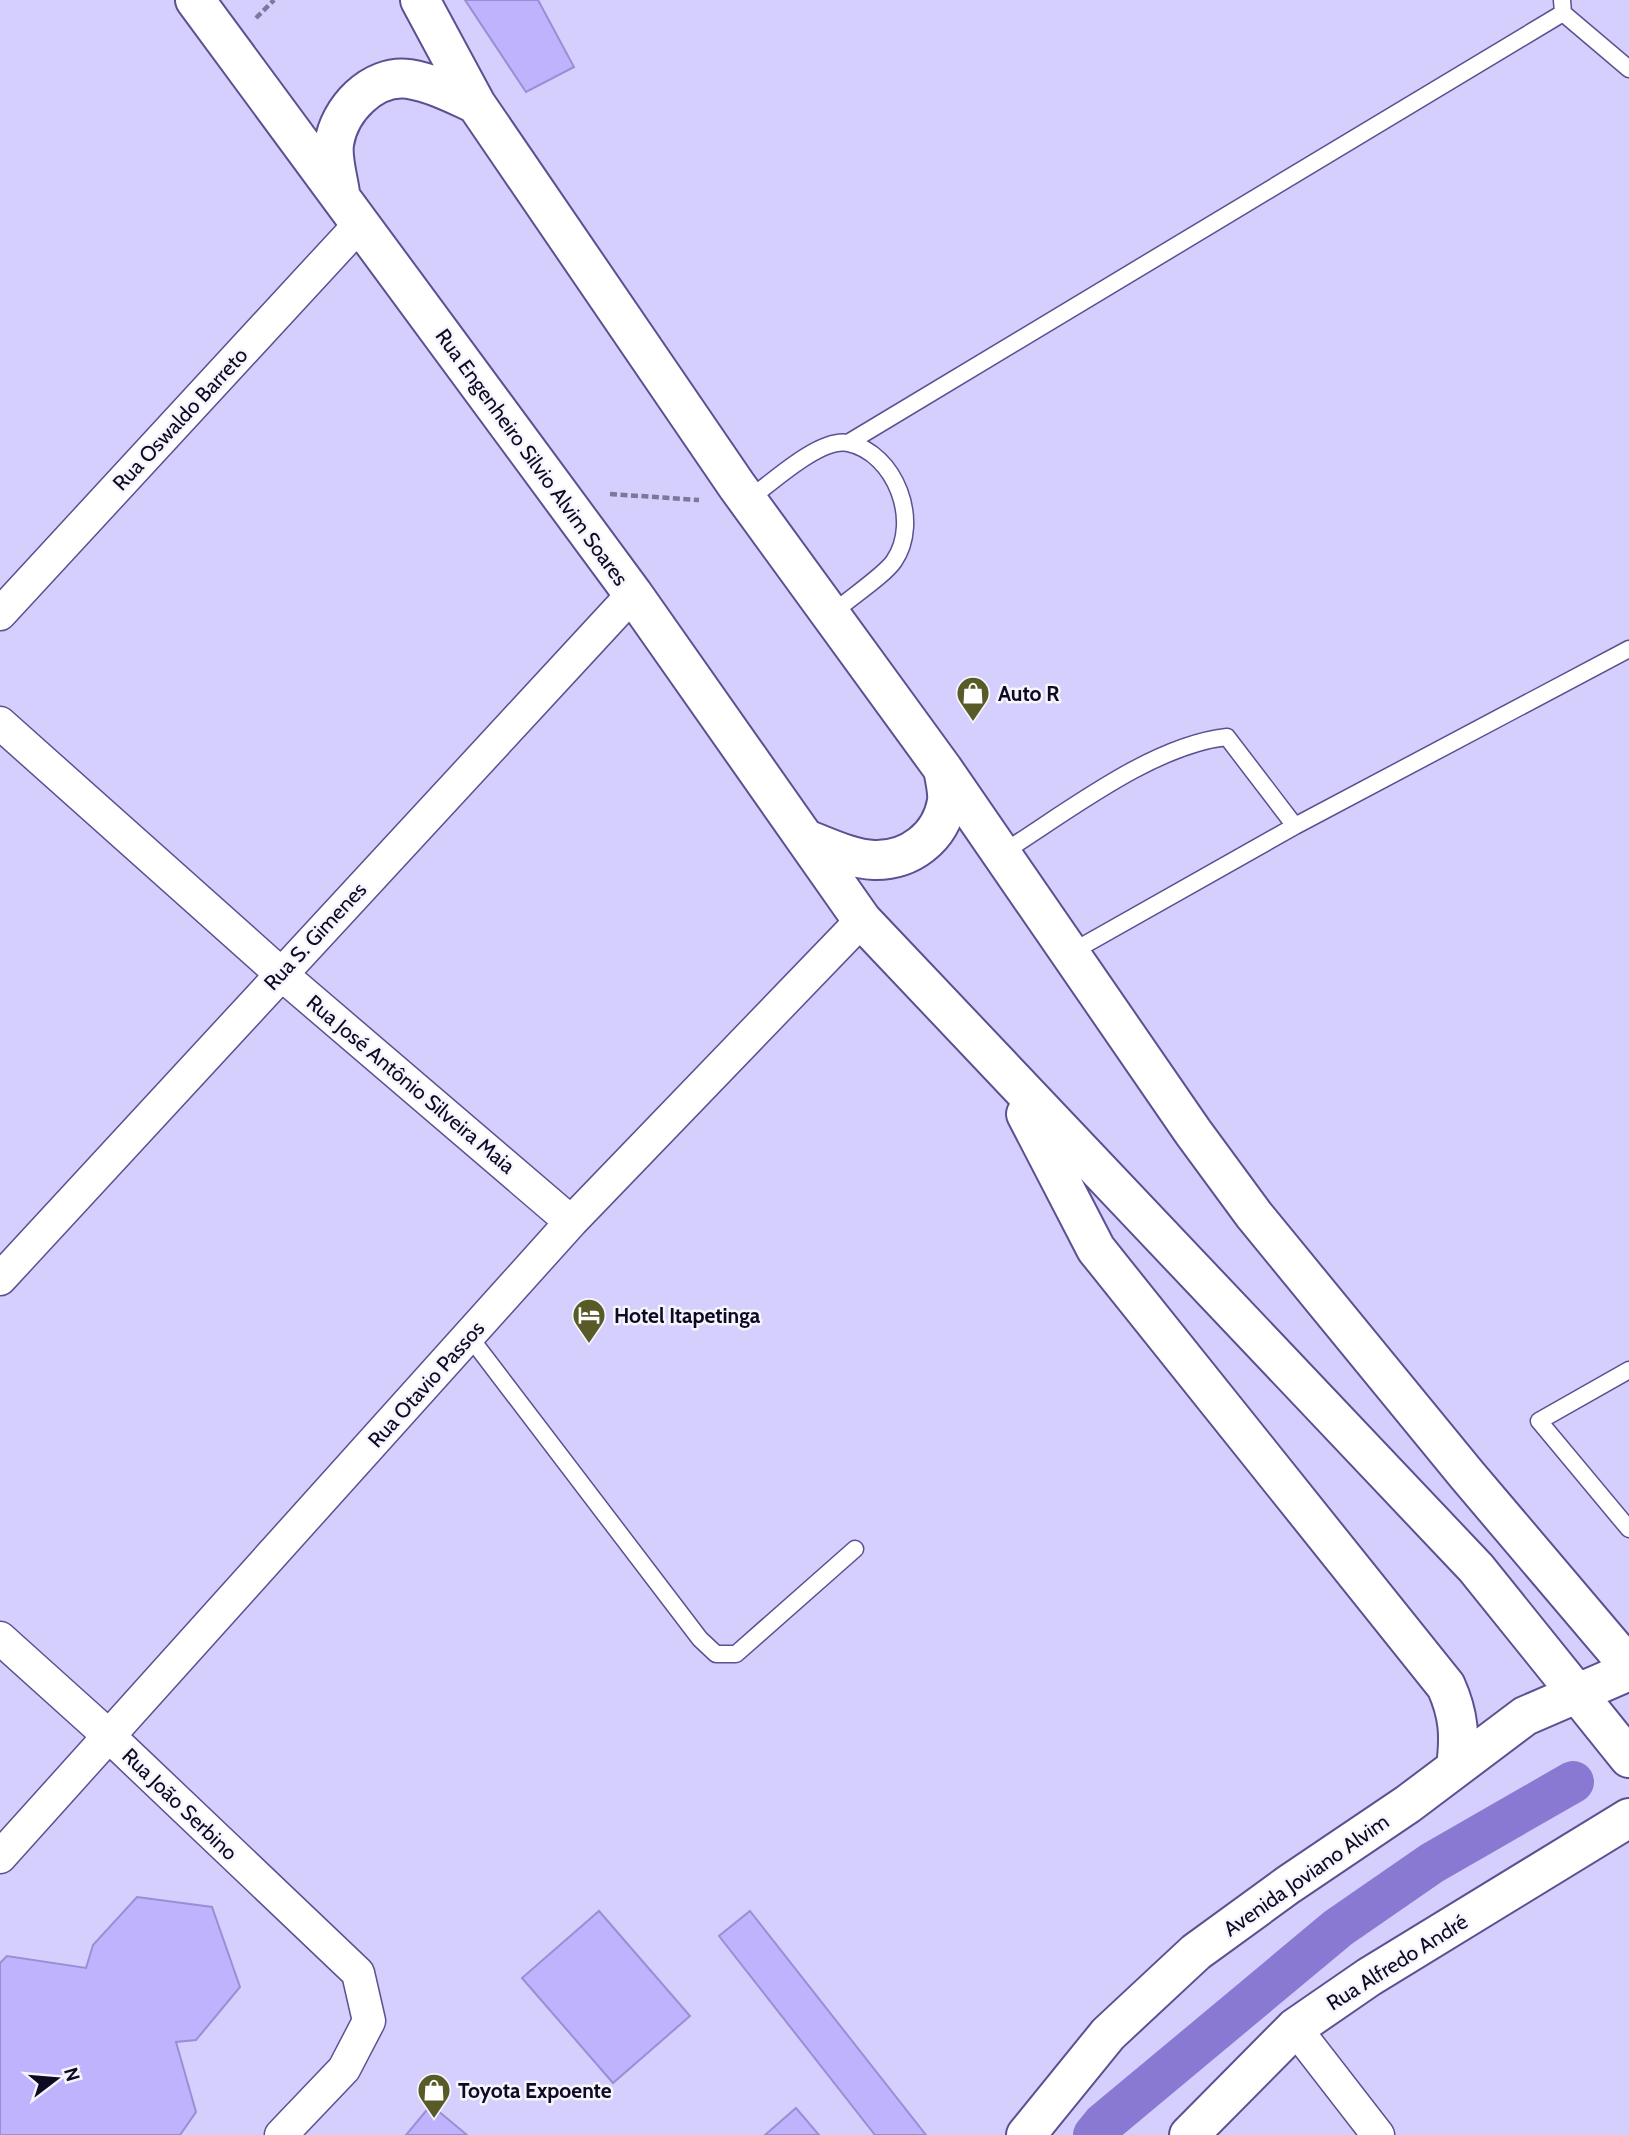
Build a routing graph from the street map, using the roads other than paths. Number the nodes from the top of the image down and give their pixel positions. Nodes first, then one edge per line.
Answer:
1 (195, 0) edge
2 (420, 0) edge
3 (1562, 6) edge
4 (1629, 68) edge
5 (475, 104) junction
6 (350, 208) junction
7 (848, 443) junction
8 (742, 493) junction
9 (633, 594) junction
10 (833, 613) junction
11 (0, 614) edge
12 (1629, 649) edge
13 (0, 723) edge
14 (943, 769) junction
15 (1295, 825) junction
16 (806, 839) junction
17 (1002, 853) junction
18 (862, 920) junction
19 (1070, 953) junction
20 (280, 973) junction
21 (1006, 1074) junction
22 (571, 1222) junction
23 (0, 1279) edge
24 (469, 1336) junction
25 (1629, 1370) edge
26 (1629, 1529) edge
27 (855, 1549) dead end
28 (0, 1638) edge
29 (1629, 1668) edge
30 (1575, 1692) junction
31 (110, 1737) junction
32 (1629, 1758) edge
33 (1456, 1767) junction
34 (1629, 1818) edge
35 (0, 1857) edge
36 (1295, 2028) junction
37 (281, 2135) edge
38 (1026, 2135) edge
39 (1189, 2135) edge
40 (1378, 2135) edge

1 - 6 main road, Rua Engenheiro Silvio Alvim Soares
2 - 5 main road
3 - 4 lane
3 - 7 lane
5 - 6 main road
5 - 8 main road
6 - 9 main road, Rua Engenheiro Silvio Alvim Soares
6 - 11 street, Rua Oswaldo Barreto
7 - 8 lane
7 - 10 lane
8 - 10 main road
9 - 16 main road, Rua Engenheiro Silvio Alvim Soares
9 - 20 street, Rua S. Gimenes
10 - 14 main road
12 - 15 lane
13 - 20 street, Rua José Antônio Silveira Maia
14 - 16 main road
14 - 17 main road
15 - 17 lane
15 - 19 lane
16 - 18 main road, Rua Engenheiro Silvio Alvim Soares
17 - 19 main road
18 - 21 main road, Rua Engenheiro Silvio Alvim Soares
18 - 22 street, Rua Otavio Passos
19 - 29 main road
20 - 22 street, Rua José Antônio Silveira Maia
20 - 23 street, Rua S. Gimenes
21 - 30 main road, Rua Engenheiro Silvio Alvim Soares
21 - 33 main road
22 - 24 street, Rua Otavio Passos
24 - 27 lane
24 - 31 street, Rua Otavio Passos
25 - 26 lane
28 - 31 street, Rua João Serbino
29 - 30 main road, Avenida Joviano Alvim
30 - 32 main road, Rua Engenheiro Silvio Alvim Soares
30 - 33 main road, Avenida Joviano Alvim
31 - 35 street, Rua Otavio Passos
31 - 37 street, Rua João Serbino
33 - 38 main road, Avenida Joviano Alvim
34 - 36 main road, Rua Alfredo André
36 - 39 main road, Rua Alfredo André
36 - 40 street

